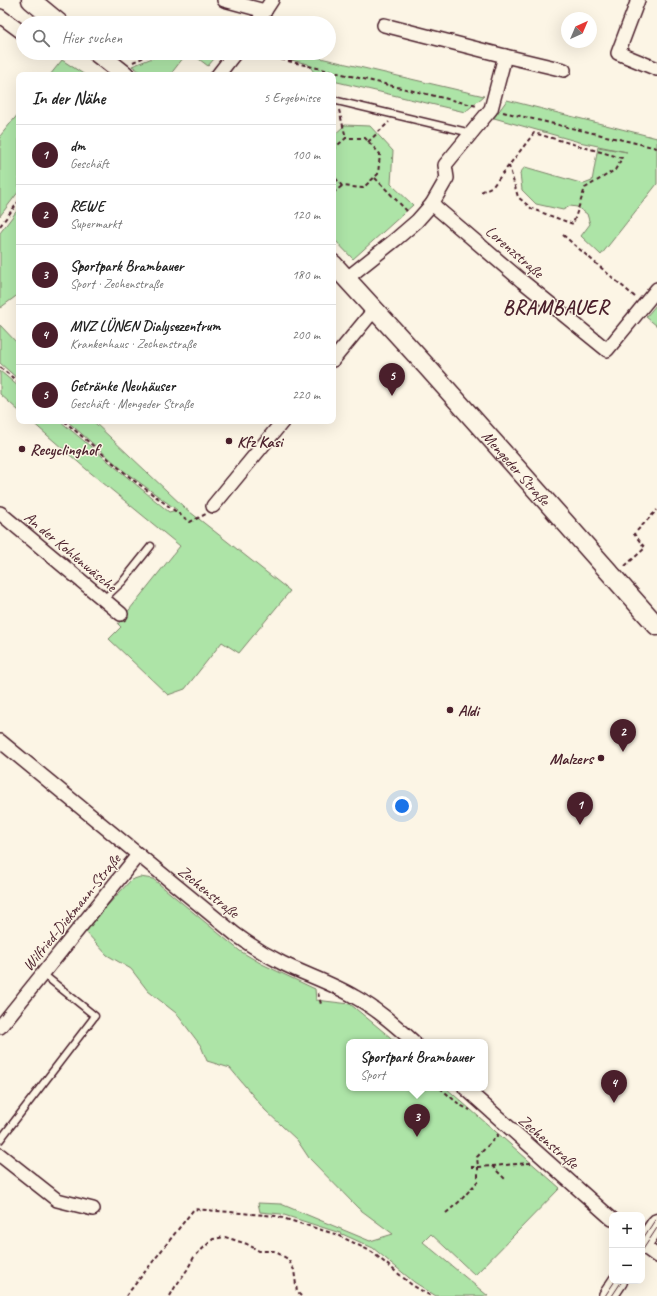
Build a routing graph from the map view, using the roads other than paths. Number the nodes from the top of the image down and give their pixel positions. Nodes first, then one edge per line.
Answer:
1 (31, 0) edge
2 (224, 0) edge
3 (638, 0) edge
4 (268, 5) edge
5 (0, 16) edge
6 (49, 16) edge
7 (261, 16) edge
8 (384, 25) dead end
9 (16, 29) edge
10 (505, 56) junction
11 (106, 60) edge
12 (230, 60) edge
13 (657, 69) edge
14 (564, 70) dead end
15 (122, 72) edge
16 (220, 72) edge
17 (336, 100) edge
18 (471, 133) junction
19 (432, 204) junction
20 (336, 268) edge
21 (346, 280) junction
22 (657, 289) edge
23 (374, 310) junction
24 (336, 356) edge
25 (281, 424) edge
26 (213, 506) road end
27 (0, 513) edge
28 (151, 546) dead end
29 (104, 599) junction
30 (121, 614) dead end
31 (657, 626) edge
32 (0, 741) edge
33 (138, 855) junction
34 (43, 974) junction
35 (0, 1027) edge
36 (410, 1039) edge
37 (467, 1091) edge
38 (0, 1140) edge
39 (0, 1155) edge
40 (93, 1209) dead end
41 (609, 1216) edge
42 (657, 1223) edge
43 (645, 1241) edge
44 (645, 1247) edge
45 (657, 1256) edge
46 (616, 1284) edge
47 (608, 1296) edge

1 - 6 main road
2 - 4 street
3 - 13 street
4 - 7 street
5 - 9 street
8 - 10 street
10 - 14 street
10 - 18 street
11 - 15 main road
12 - 16 street
17 - 18 lane
18 - 19 street
19 - 21 street
19 - 22 street, Lorenzstraße
20 - 21 main road, Mengeder Straße
21 - 23 main road, Mengeder Straße
23 - 24 street
23 - 31 main road, Mengeder Straße
25 - 26 street
27 - 29 street, An der Kohlenwäsche
28 - 29 lane
29 - 30 street, An der Kohlenwäsche
32 - 33 street, Zechenstraße
33 - 34 street, Wilfried-Diekmann-Straße
33 - 36 street, Zechenstraße
34 - 35 street, Wilfried-Diekmann-Straße
34 - 38 lane
37 - 41 street, Zechenstraße
39 - 40 street
42 - 43 main road
44 - 45 street
46 - 47 main road

